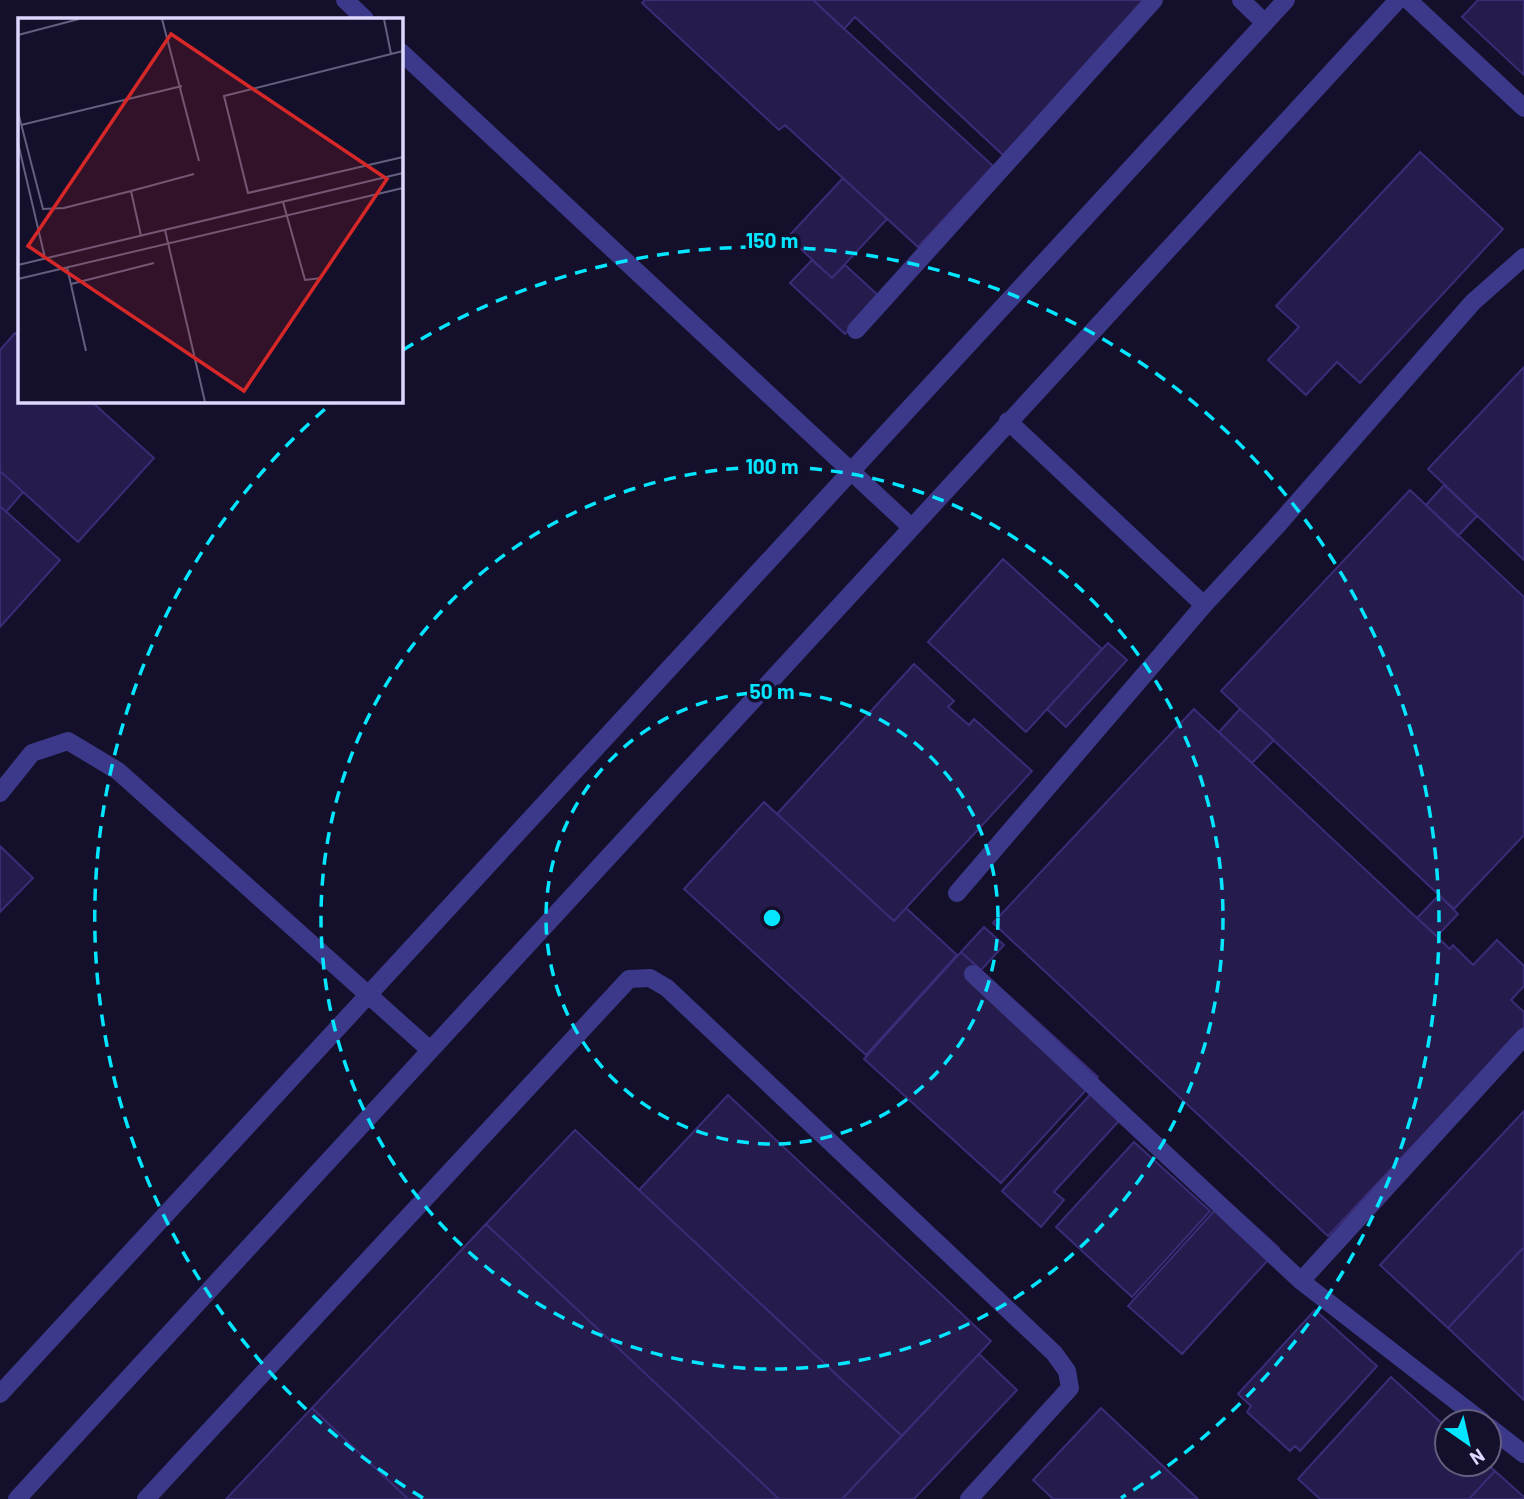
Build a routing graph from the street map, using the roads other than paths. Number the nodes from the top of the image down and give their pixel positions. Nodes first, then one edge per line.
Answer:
1 (345, 0) edge
2 (1154, 0) edge
3 (1241, 0) edge
4 (1286, 0) edge
5 (1398, 0) edge
6 (1408, 0) edge
7 (364, 18) edge
8 (1265, 23) junction
9 (402, 53) edge
10 (1524, 108) edge
11 (1524, 257) edge
12 (856, 330) dead end
13 (1008, 421) junction
14 (851, 472) junction
15 (911, 527) junction
16 (1204, 605) junction
17 (0, 793) edge
18 (957, 893) dead end
19 (973, 974) dead end
20 (368, 996) junction
21 (1524, 1037) edge
22 (430, 1050) junction
23 (1301, 1281) junction
24 (0, 1394) edge
25 (1465, 1408) edge
26 (1503, 1438) edge
27 (1524, 1454) edge
28 (17, 1499) edge
29 (146, 1499) edge
30 (969, 1499) edge

1 - 7 street
2 - 12 street
3 - 8 street
4 - 8 street
5 - 13 street
6 - 10 street
8 - 14 street
9 - 14 street
11 - 16 street
13 - 15 street
13 - 16 street
14 - 15 street
14 - 20 street
15 - 22 street
16 - 18 street
17 - 20 street
19 - 23 street
20 - 22 street
20 - 24 street
21 - 23 street
22 - 28 street
23 - 25 street
26 - 27 street
29 - 30 street

